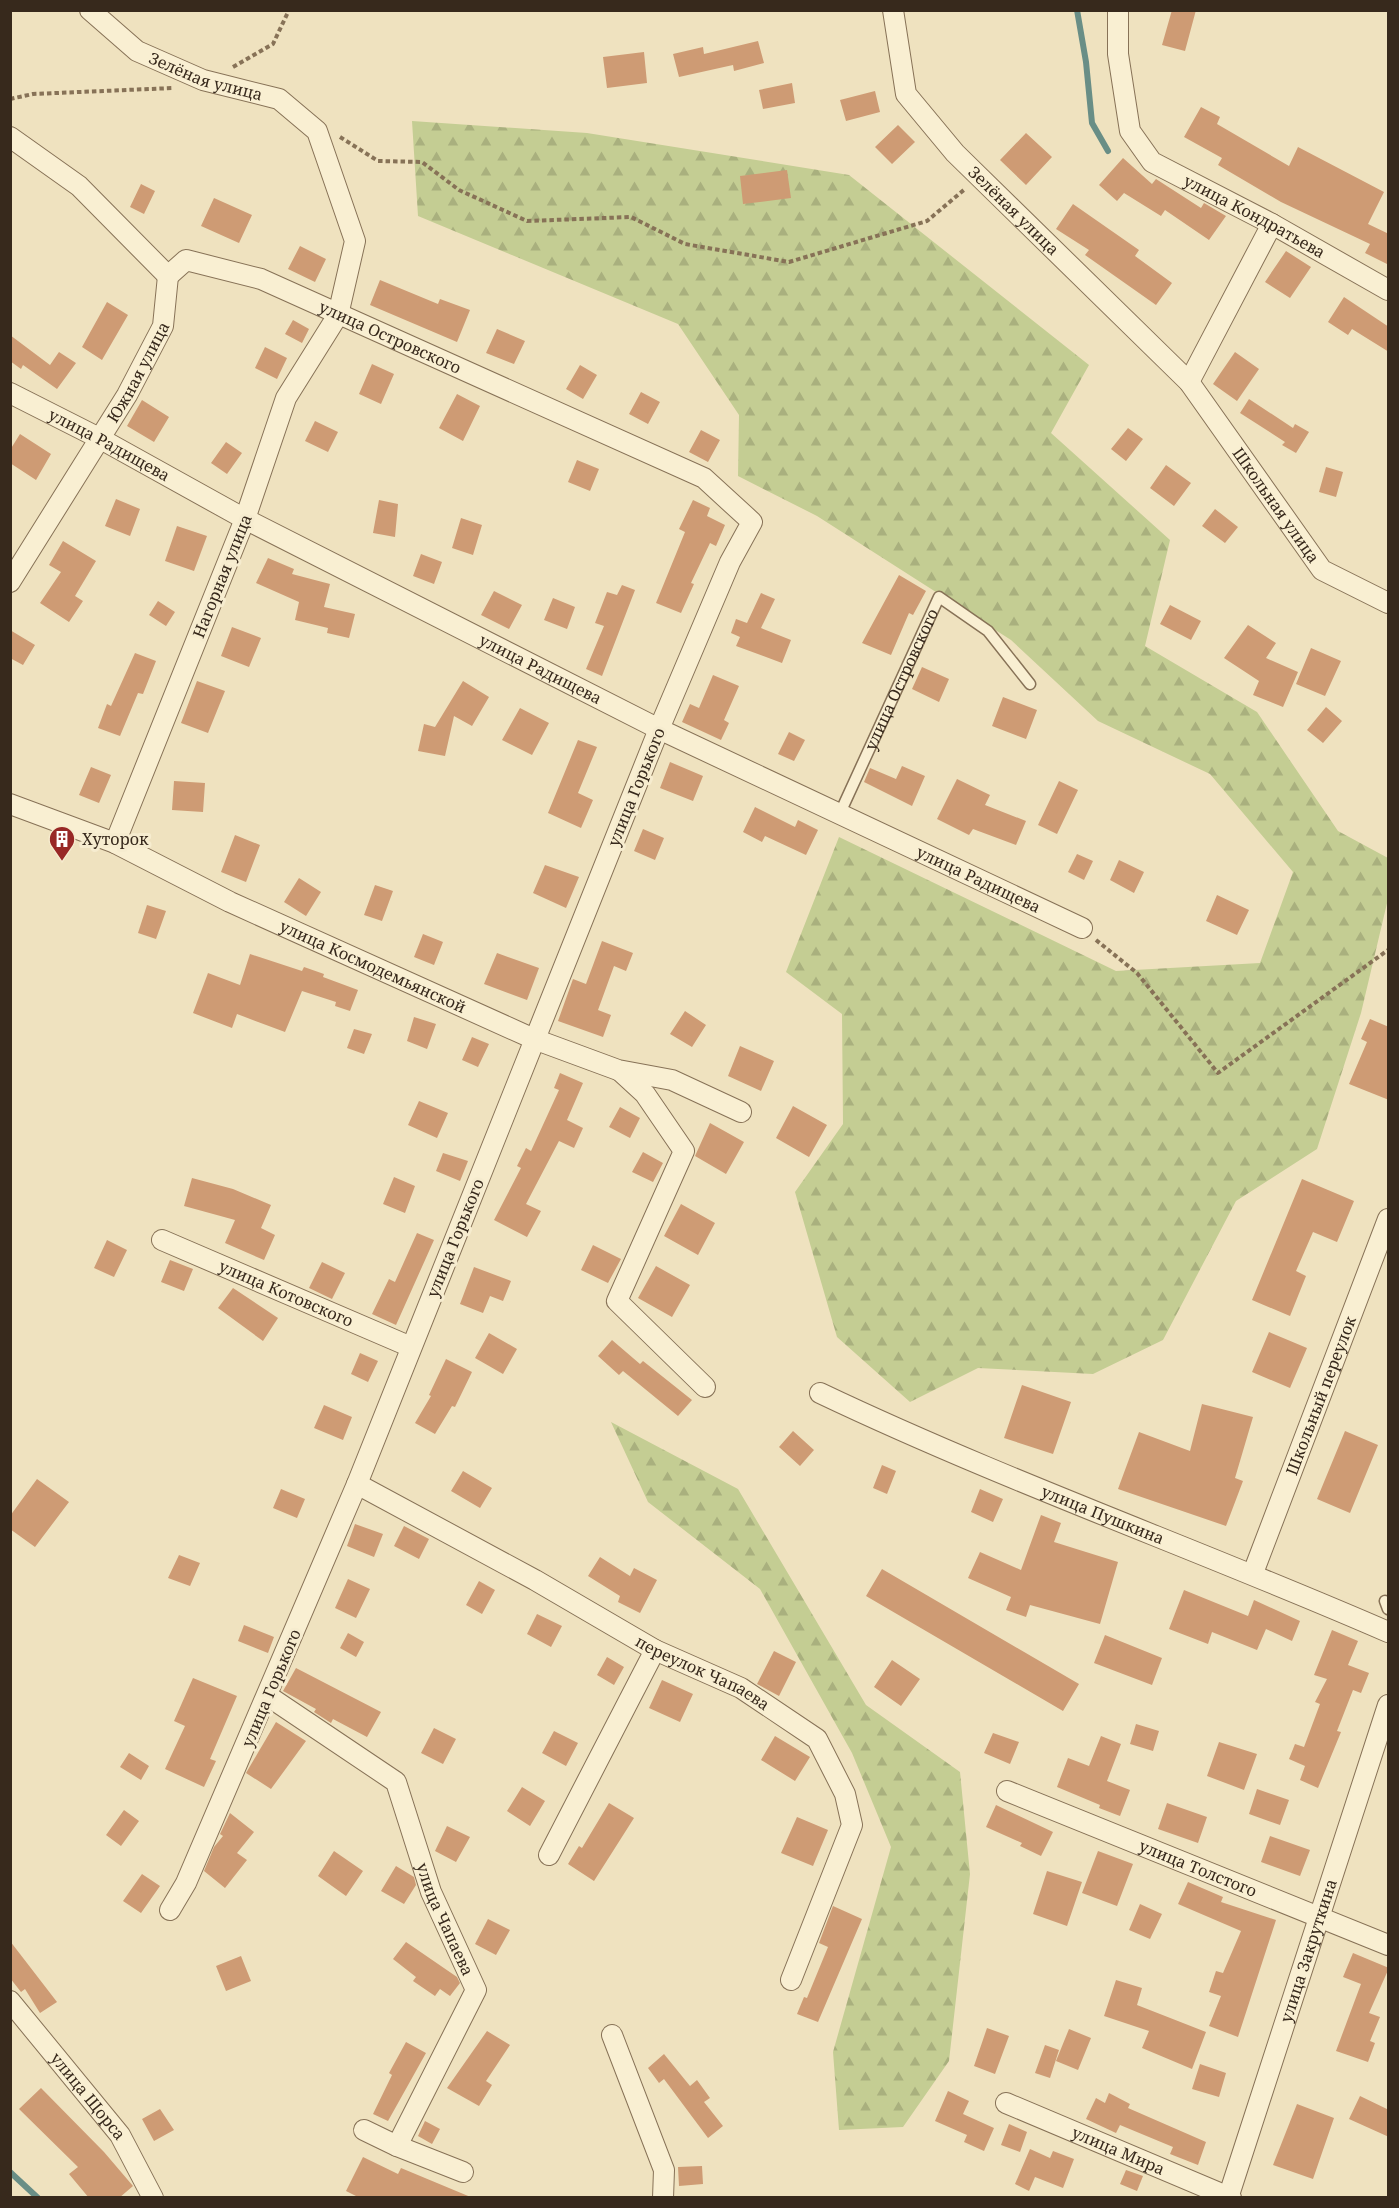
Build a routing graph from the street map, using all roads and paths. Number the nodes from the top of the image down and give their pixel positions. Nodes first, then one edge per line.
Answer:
1 (90, 10) edge
2 (289, 10) edge
3 (893, 10) edge
4 (1118, 10) edge
5 (203, 80) junction
6 (10, 99) edge
7 (339, 136) dead end
8 (10, 137) edge
9 (979, 177) junction
10 (1272, 224) junction
11 (168, 276) junction
12 (1389, 290) edge
13 (338, 315) junction
14 (1189, 382) junction
15 (10, 393) edge
16 (99, 438) junction
17 (245, 519) junction
18 (730, 562) joint
19 (10, 582) edge
20 (1389, 603) edge
21 (1030, 684) dead end
22 (659, 729) junction
23 (10, 804) edge
24 (840, 813) junction
25 (115, 843) junction
26 (1082, 928) joint
27 (1389, 950) edge
28 (534, 1039) junction
29 (618, 1070) junction
30 (741, 1112) dead end
31 (1389, 1219) edge
32 (162, 1240) dead end
33 (411, 1347) junction
34 (705, 1387) dead end
35 (820, 1393) dead end
36 (357, 1484) junction
37 (1253, 1573) junction
38 (1389, 1632) edge
39 (655, 1650) junction
40 (268, 1696) junction
41 (1389, 1705) edge
42 (1007, 1791) dead end
43 (549, 1855) dead end
44 (170, 1910) dead end
45 (1320, 1918) junction
46 (1389, 1945) edge
47 (791, 1980) dead end
48 (10, 2001) edge
49 (612, 2036) dead end
50 (1006, 2103) dead end
51 (364, 2130) dead end
52 (397, 2146) junction
53 (463, 2172) dead end
54 (1229, 2197) edge
55 (153, 2198) edge
56 (663, 2198) edge

1 - 5 street, Зелёная улица
2 - 5 path
3 - 9 street, Зелёная улица
4 - 10 street, улица Кондратьева
5 - 6 path
5 - 13 street, Зелёная улица
7 - 9 path
8 - 11 street
9 - 14 street, Зелёная улица
10 - 12 street, улица Кондратьева
10 - 14 street
11 - 13 street, улица Островского
11 - 16 street, Южная улица
13 - 17 street, Нагорная улица
13 - 18 street, улица Островского
14 - 20 street, Школьная улица
15 - 16 street, улица Радищева
16 - 17 street, улица Радищева
16 - 19 street, Южная улица
17 - 22 street, улица Радищева
17 - 25 street, Нагорная улица
18 - 22 street, улица Горького
21 - 24 lane, улица Островского
22 - 24 street, улица Радищева
22 - 28 street, улица Горького
23 - 25 street, улица Космодемьянской
24 - 26 street, улица Радищева
25 - 28 street, улица Космодемьянской
26 - 27 path
28 - 29 street, улица Космодемьянской
28 - 33 street, улица Горького
29 - 30 street, улица Космодемьянской
29 - 34 street
31 - 37 street, Школьный переулок
32 - 33 street, улица Котовского
33 - 36 street, улица Горького
35 - 37 street, улица Пушкина
36 - 39 street, переулок Чапаева
36 - 40 street, улица Горького
37 - 38 street, улица Пушкина
39 - 43 street
39 - 47 street, переулок Чапаева
40 - 44 street, улица Горького
40 - 52 street, улица Чапаева
41 - 45 street, улица Закруткина
42 - 45 street, улица Толстого
45 - 46 street, улица Толстого
45 - 54 street, улица Закруткина
48 - 55 street, улица Щорса
49 - 56 street
50 - 54 street, улица Мира
51 - 52 street
52 - 53 street

